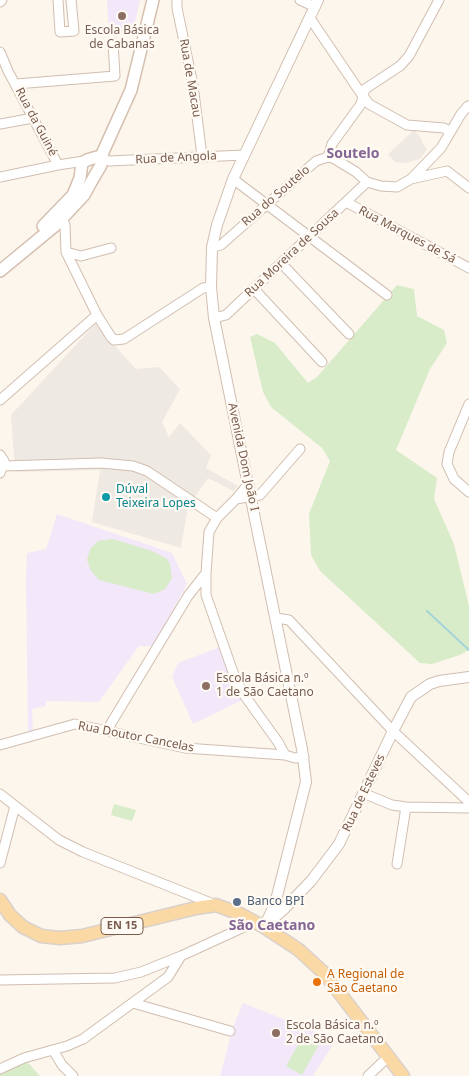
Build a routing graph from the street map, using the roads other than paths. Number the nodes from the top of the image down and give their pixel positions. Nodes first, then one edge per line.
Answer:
1 (58, 0) edge
2 (71, 0) edge
3 (146, 0) edge
4 (153, 0) edge
5 (177, 0) edge
6 (300, 0) edge
7 (439, 0) edge
8 (317, 3) edge
9 (310, 18) junction
10 (113, 43) dead end
11 (0, 52) edge
12 (4, 72) edge
13 (16, 84) junction
14 (364, 97) junction
15 (468, 106) dead end
16 (33, 118) junction
17 (0, 124) edge
18 (450, 132) junction
19 (244, 155) junction
20 (202, 156) junction
21 (328, 157) junction
22 (95, 162) junction
23 (58, 165) junction
24 (0, 177) edge
25 (233, 178) junction
26 (411, 179) junction
27 (367, 182) junction
28 (469, 188) edge
29 (346, 202) junction
30 (268, 204) junction
31 (62, 219) junction
32 (309, 237) junction
33 (212, 247) junction
34 (112, 248) dead end
35 (66, 252) junction
36 (0, 261) edge
37 (281, 263) junction
38 (469, 268) edge
39 (0, 270) edge
40 (211, 287) junction
41 (254, 289) junction
42 (387, 295) dead end
43 (97, 314) junction
44 (214, 318) junction
45 (349, 334) dead end
46 (322, 362) dead end
47 (0, 400) edge
48 (468, 407) edge
49 (300, 449) dead end
50 (0, 455) edge
51 (1, 470) edge
52 (249, 483) junction
53 (469, 492) edge
54 (251, 496) junction
55 (236, 499) junction
56 (217, 518) junction
57 (206, 573) junction
58 (276, 618) junction
59 (469, 678) edge
60 (107, 730) junction
61 (393, 731) junction
62 (0, 745) edge
63 (285, 755) junction
64 (304, 757) junction
65 (364, 793) junction
66 (0, 794) edge
67 (469, 802) edge
68 (15, 806) junction
69 (406, 807) junction
70 (469, 808) edge
71 (0, 863) edge
72 (397, 864) dead end
73 (0, 900) edge
74 (216, 905) junction
75 (259, 924) junction
76 (181, 956) junction
77 (161, 965) junction
78 (168, 977) junction
79 (0, 980) edge
80 (133, 1003) junction
81 (230, 1031) dead end
82 (53, 1050) junction
83 (389, 1056) junction
84 (0, 1069) edge
85 (74, 1076) edge
86 (368, 1076) edge
87 (403, 1076) edge

1 - 2 street
3 - 22 main road
4 - 22 main road
5 - 20 street, Rua de Macau
6 - 8 street
7 - 14 street
8 - 9 street, Avenida Dom João I
9 - 14 street
9 - 19 street, Avenida Dom João I
10 - 13 street
11 - 12 street, Rua da Guiné
12 - 13 street, Rua da Guiné
13 - 16 street, Rua da Guiné
14 - 18 street
14 - 21 street
15 - 18 street
16 - 17 street
16 - 23 street, Rua da Guiné
18 - 26 street
19 - 20 street, Rua de Angola
19 - 25 street, Avenida Dom João I
20 - 22 street, Rua de Angola
21 - 27 street
21 - 30 street, Rua do Soutelo
22 - 23 street, Rua de Angola
22 - 31 main road
22 - 36 main road
23 - 24 street, Rua de Angola
25 - 30 street
25 - 33 street, Avenida Dom João I
26 - 27 street
26 - 28 street
27 - 29 street, Rua Moreira de Sousa
29 - 32 street, Rua Moreira de Sousa
29 - 38 street, Rua Marques de Sá
30 - 32 street
30 - 33 street, Rua do Soutelo
31 - 35 street
31 - 39 main road
32 - 37 street, Rua Moreira de Sousa
32 - 42 street
33 - 40 street, Avenida Dom João I
34 - 35 street
35 - 43 street
37 - 41 street, Rua Moreira de Sousa
37 - 45 street
40 - 43 street
40 - 44 street, Avenida Dom João I
41 - 44 street, Rua Moreira de Sousa
41 - 46 street
43 - 47 street
44 - 52 street, Avenida Dom João I
48 - 53 street
49 - 54 street
50 - 51 street
51 - 56 street
52 - 54 street, Avenida Dom João I
52 - 55 street
54 - 55 street
54 - 58 street, Avenida Dom João I
55 - 56 street
56 - 57 street
57 - 60 street
57 - 63 street
58 - 61 street
58 - 64 street, Avenida Dom João I
59 - 61 street, Rua de Esteves
60 - 62 street, Rua Doutor Cancelas
60 - 63 street, Rua Doutor Cancelas
61 - 65 street, Rua de Esteves
61 - 67 street
63 - 64 street, Rua Doutor Cancelas
64 - 75 street, Avenida Dom João I
65 - 69 street
65 - 75 street, Rua de Esteves
66 - 68 street
68 - 71 street
68 - 74 street
69 - 70 street
69 - 72 street
73 - 74 main road, EN 15
74 - 75 main road
75 - 76 street
75 - 83 main road
76 - 77 street
76 - 78 street
77 - 78 street
77 - 79 street
78 - 80 street
80 - 81 street
80 - 82 street
82 - 84 street
82 - 85 street
83 - 86 street
83 - 87 main road

